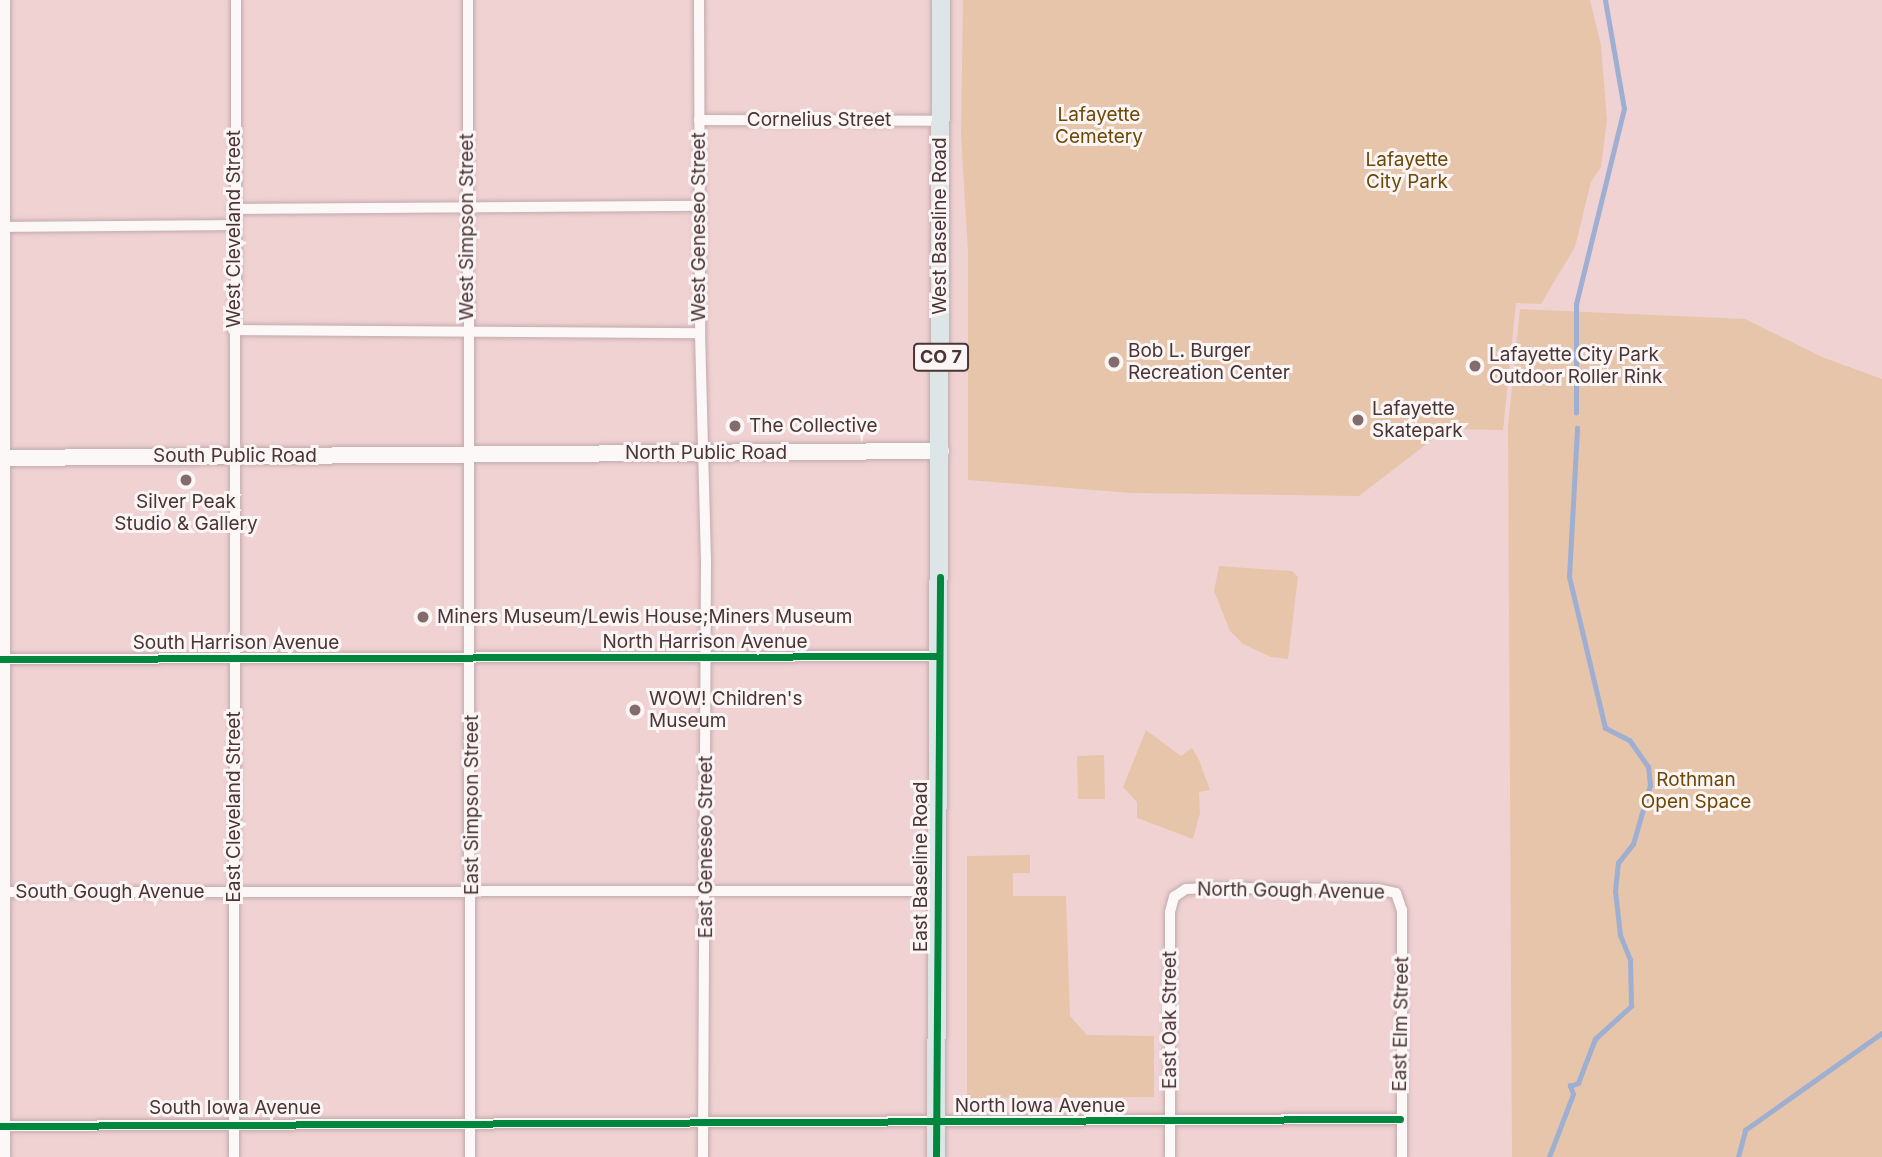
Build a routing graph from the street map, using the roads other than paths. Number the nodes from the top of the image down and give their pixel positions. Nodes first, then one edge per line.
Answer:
1 (5, 0) edge
2 (236, 0) edge
3 (468, 0) edge
4 (699, 0) edge
5 (941, 0) edge
6 (699, 120) junction
7 (940, 121) junction
8 (467, 206) junction
9 (700, 206) junction
10 (233, 209) junction
11 (233, 225) junction
12 (3, 227) edge
13 (233, 330) junction
14 (467, 330) junction
15 (700, 333) junction
16 (942, 451) junction
17 (705, 453) junction
18 (470, 454) junction
19 (4, 458) edge
20 (232, 458) junction
21 (939, 656) junction
22 (472, 658) junction
23 (705, 658) junction
24 (3, 659) edge
25 (234, 660) junction
26 (1186, 889) joint
27 (472, 891) junction
28 (707, 891) junction
29 (936, 891) junction
30 (3, 892) edge
31 (234, 892) junction
32 (1396, 893) joint
33 (1400, 1119) junction
34 (936, 1122) junction
35 (1171, 1122) junction
36 (234, 1124) junction
37 (703, 1124) junction
38 (471, 1125) junction
39 (3, 1126) edge
40 (5, 1157) edge
41 (234, 1157) edge
42 (470, 1157) edge
43 (704, 1157) edge
44 (936, 1157) edge
45 (1170, 1157) edge
46 (1402, 1157) edge

1 - 12 street
2 - 10 street, West Cleveland Street
3 - 8 street, West Simpson Street
4 - 6 street, West Geneseo Street
5 - 7 main road, West Baseline Road / CO 7
6 - 7 street, Cornelius Street
6 - 9 street, West Geneseo Street
7 - 16 main road, West Baseline Road / CO 7
8 - 9 street
8 - 10 street
8 - 14 street, West Simpson Street
9 - 15 street, West Geneseo Street
10 - 11 street, West Cleveland Street
11 - 12 street
11 - 13 street, West Cleveland Street
12 - 19 street
13 - 14 street
13 - 20 street, West Cleveland Street
14 - 15 street
14 - 18 street, West Simpson Street
15 - 17 street, West Geneseo Street
16 - 17 street, North Public Road
16 - 21 main road, East Baseline Road / CO 7
17 - 18 street, North Public Road
17 - 23 street, East Geneseo Street
18 - 20 street, South Public Road
18 - 22 street, East Simpson Street
19 - 20 street, South Public Road
19 - 24 street
20 - 25 street, East Cleveland Street
21 - 23 street, North Harrison Avenue
21 - 29 main road, East Baseline Road / CO 7
22 - 23 street, North Harrison Avenue
22 - 25 street, South Harrison Avenue
22 - 27 street, East Simpson Street
23 - 28 street, East Geneseo Street
24 - 25 street, South Harrison Avenue
24 - 30 street
25 - 31 street, East Cleveland Street
26 - 32 street, North Gough Avenue
26 - 35 street, East Oak Street
27 - 28 street
27 - 31 street, South Gough Avenue
27 - 38 street, East Simpson Street
28 - 29 street
28 - 37 street, East Geneseo Street
29 - 34 main road, East Baseline Road / CO 7
30 - 31 street, South Gough Avenue
30 - 39 street
31 - 36 street, East Cleveland Street
32 - 33 street, East Elm Street
33 - 35 street, North Iowa Avenue
33 - 46 street, East Elm Street
34 - 35 street, North Iowa Avenue
34 - 37 street, North Iowa Avenue
34 - 44 main road, East Baseline Road / CO 7
35 - 45 street, East Oak Street
36 - 38 street, South Iowa Avenue
36 - 39 street, South Iowa Avenue
36 - 41 street, East Cleveland Street
37 - 38 street, North Iowa Avenue
37 - 43 street, East Geneseo Street
38 - 42 street, East Simpson Street
39 - 40 street

